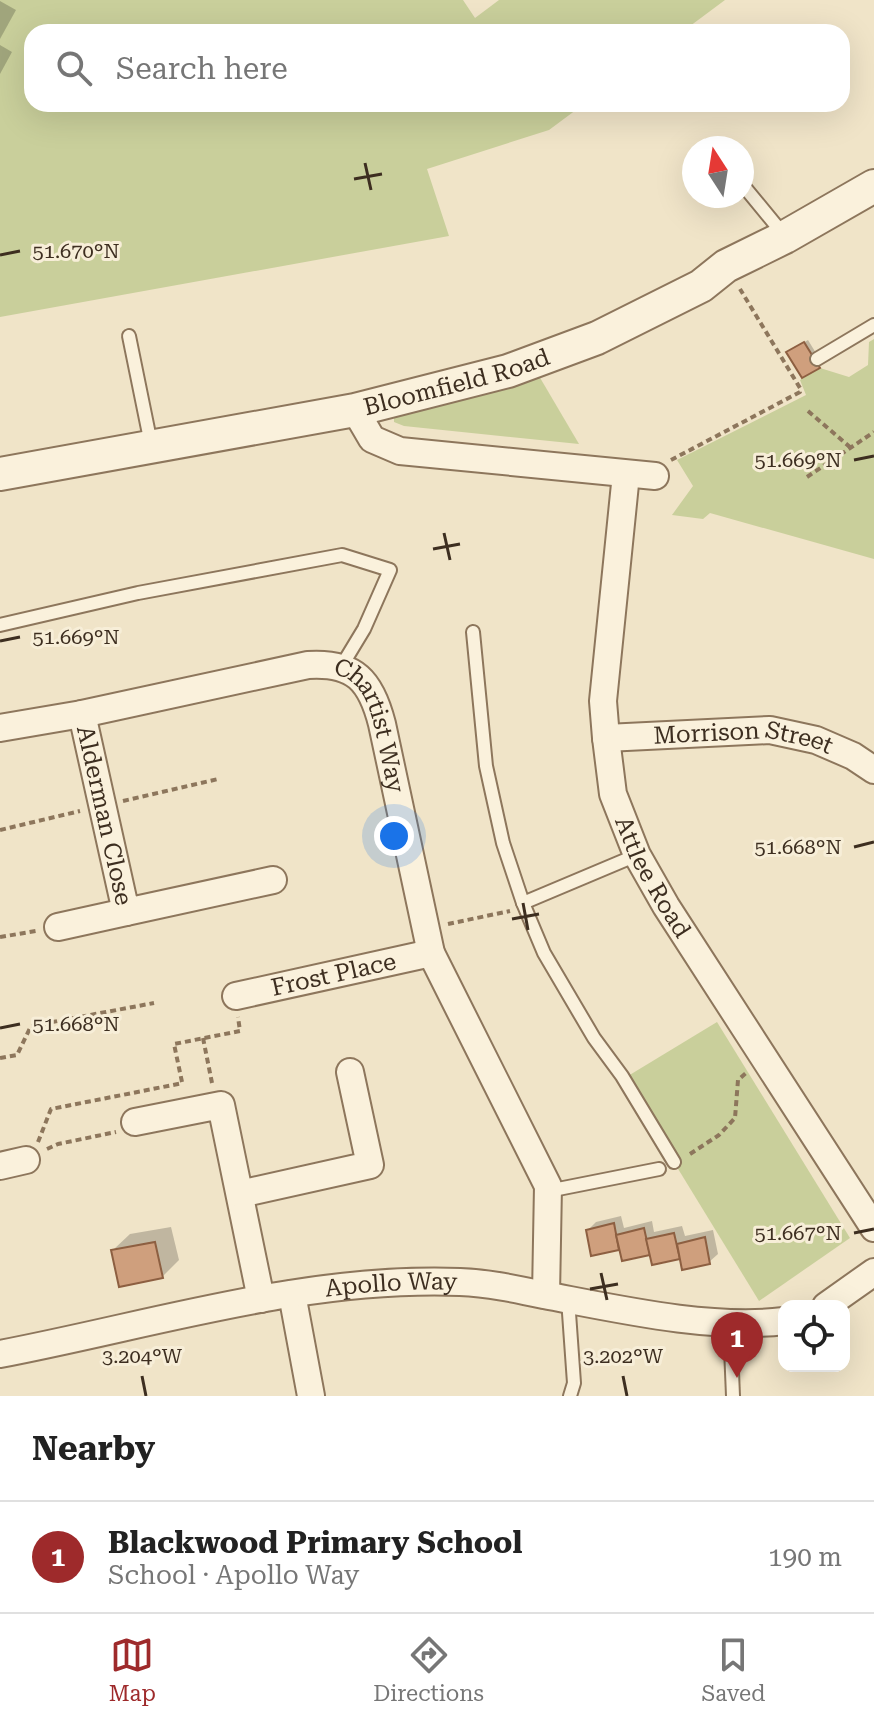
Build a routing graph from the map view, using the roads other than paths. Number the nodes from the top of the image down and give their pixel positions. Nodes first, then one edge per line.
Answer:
1 (874, 186) edge
2 (754, 199) edge
3 (785, 237) junction
4 (874, 325) edge
5 (129, 336) dead end
6 (817, 359) dead end
7 (355, 410) junction
8 (152, 448) junction
9 (0, 474) edge
10 (626, 474) junction
11 (655, 476) road end
12 (0, 625) edge
13 (473, 632) dead end
14 (341, 667) junction
15 (82, 714) junction
16 (0, 728) edge
17 (606, 738) junction
18 (874, 770) edge
19 (637, 855) junction
20 (273, 880) dead end
21 (523, 903) junction
22 (126, 912) junction
23 (58, 927) road end
24 (431, 953) junction
25 (236, 996) road end
26 (350, 1072) dead end
27 (135, 1122) road end
28 (32, 1151) road end
29 (674, 1162) road end
30 (0, 1166) edge
31 (659, 1169) dead end
32 (548, 1191) junction
33 (240, 1194) junction
34 (874, 1228) edge
35 (874, 1272) edge
36 (292, 1294) junction
37 (557, 1297) junction
38 (261, 1299) junction
39 (834, 1300) edge
40 (778, 1322) edge
41 (730, 1323) junction
42 (0, 1354) edge
43 (568, 1395) edge
44 (311, 1396) edge
45 (733, 1396) edge

1 - 3 street, Bloomfield Road
2 - 3 lane
3 - 7 street, Bloomfield Road
4 - 6 lane
5 - 8 lane
7 - 8 street, Bloomfield Road
7 - 10 street
8 - 9 street, Bloomfield Road
10 - 11 street
10 - 17 street, Attlee Road
12 - 14 lane
13 - 21 lane
14 - 15 street, Chartist Way
14 - 24 street, Chartist Way
15 - 16 street, Chartist Way
15 - 22 street, Alderman Close
17 - 18 street, Morrison Street
17 - 19 street, Attlee Road
19 - 21 lane
19 - 34 street, Attlee Road
20 - 22 street, Alderman Close
21 - 29 lane
22 - 23 street
24 - 25 street, Frost Place
24 - 32 street, Chartist Way
26 - 33 street
27 - 33 street
28 - 30 street
31 - 32 lane
32 - 37 street, Chartist Way
33 - 38 street
35 - 39 street
36 - 37 street, Apollo Way
36 - 38 street, Apollo Way
36 - 44 street
37 - 41 street, Apollo Way
37 - 43 lane
38 - 42 street, Apollo Way
40 - 41 street, Apollo Way
41 - 45 lane

